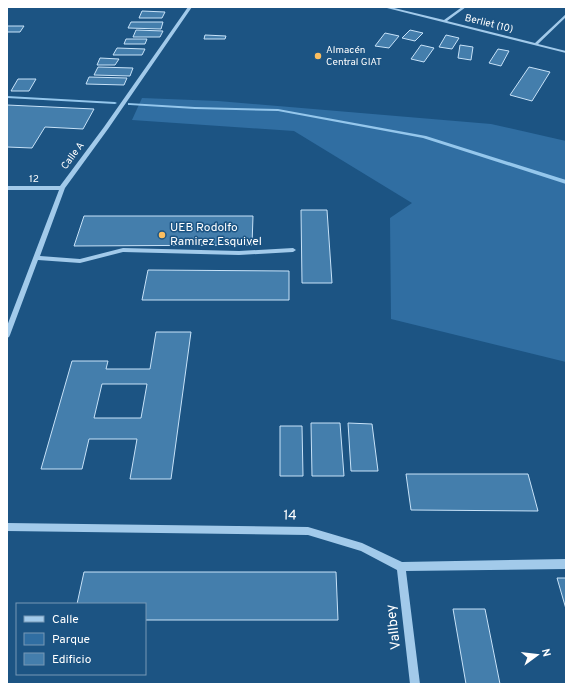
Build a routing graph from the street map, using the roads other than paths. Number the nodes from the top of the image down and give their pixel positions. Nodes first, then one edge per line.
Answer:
1 (190, 7) edge
2 (385, 7) edge
3 (464, 7) edge
4 (566, 15) edge
5 (444, 22) junction
6 (536, 44) junction
7 (566, 52) edge
8 (7, 188) edge
9 (62, 188) junction
10 (293, 250) dead end
11 (35, 258) junction
12 (7, 335) edge
13 (7, 527) edge
14 (566, 564) edge
15 (401, 567) junction
16 (415, 684) edge

1 - 9 street, Calle A
2 - 5 street, Berliet (10)
3 - 5 street
4 - 6 street
5 - 6 street, Berliet (10)
6 - 7 street, Berliet (10)
8 - 9 street, 12
9 - 11 street, Calle A
10 - 11 street
11 - 12 street, Calle A
13 - 15 street, 14
14 - 15 street, 14
15 - 16 street, Vallbey

